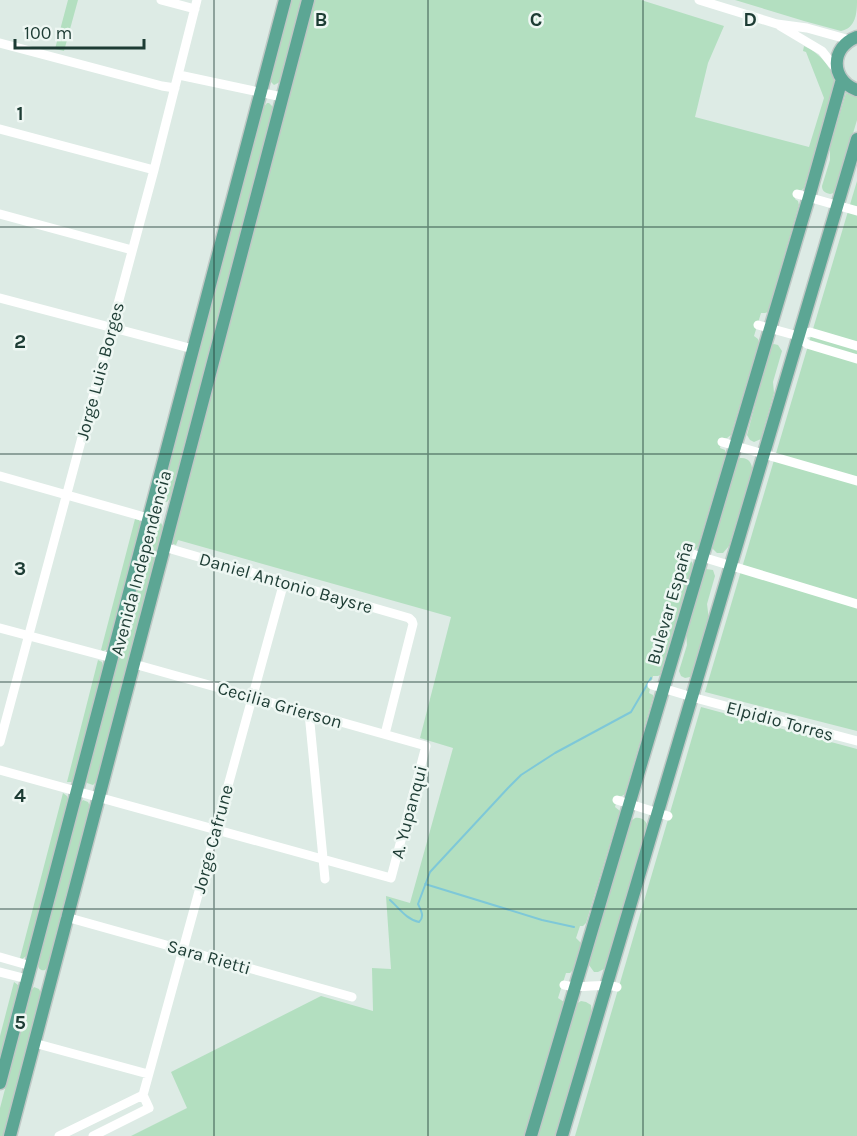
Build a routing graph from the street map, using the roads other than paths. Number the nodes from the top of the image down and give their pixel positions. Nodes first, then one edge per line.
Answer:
1 (161, 0) edge
2 (285, 0) edge
3 (308, 0) edge
4 (699, 0) edge
5 (196, 4) edge
6 (777, 24) junction
7 (855, 36) edge
8 (0, 42) edge
9 (179, 75) junction
10 (840, 76) junction
11 (175, 88) junction
12 (857, 90) edge
13 (261, 93) junction
14 (282, 98) junction
15 (0, 129) edge
16 (857, 139) edge
17 (154, 170) junction
18 (803, 195) junction
19 (848, 209) edge
20 (0, 214) edge
21 (132, 250) junction
22 (0, 298) edge
23 (764, 327) junction
24 (112, 328) junction
25 (798, 336) junction
26 (857, 346) edge
27 (193, 349) junction
28 (857, 360) edge
29 (722, 442) dead end
30 (736, 446) junction
31 (769, 455) junction
32 (0, 476) edge
33 (857, 481) edge
34 (67, 495) junction
35 (150, 513) junction
36 (172, 514) junction
37 (164, 547) junction
38 (689, 554) dead end
39 (702, 558) junction
40 (735, 568) junction
41 (284, 582) junction
42 (857, 604) edge
43 (0, 628) edge
44 (28, 636) junction
45 (112, 658) junction
46 (134, 664) junction
47 (658, 687) junction
48 (252, 697) junction
49 (697, 699) junction
50 (309, 713) junction
51 (385, 734) junction
52 (857, 741) edge
53 (0, 742) edge
54 (426, 746) joint
55 (0, 770) edge
56 (77, 790) junction
57 (99, 796) junction
58 (617, 800) dead end
59 (629, 804) junction
60 (663, 814) junction
61 (216, 829) junction
62 (323, 859) junction
63 (325, 879) dead end
64 (66, 917) junction
65 (183, 949) junction
66 (0, 957) edge
67 (0, 972) edge
68 (29, 972) junction
69 (50, 978) junction
70 (569, 986) junction
71 (612, 986) junction
72 (352, 997) dead end
73 (34, 1042) junction
74 (148, 1074) junction
75 (0, 1083) edge
76 (142, 1095) junction
77 (10, 1136) edge
78 (59, 1136) edge
79 (93, 1136) edge
80 (531, 1136) edge
81 (562, 1136) edge

1 - 5 street
2 - 13 main road, Avenida Independencia
3 - 14 main road, Avenida Independencia
4 - 6 street
5 - 9 street, Jorge Luis Borges
6 - 7 street
6 - 10 street
7 - 10 main road, Bulevar España
8 - 11 street
9 - 11 street, Jorge Luis Borges
9 - 13 street
10 - 12 main road
10 - 18 main road, Bulevar España
11 - 17 street, Jorge Luis Borges
13 - 14 street
13 - 27 main road, Avenida Independencia
14 - 36 main road, Avenida Independencia
15 - 17 street
16 - 19 main road
17 - 21 street, Jorge Luis Borges
18 - 19 street
18 - 23 main road, Bulevar España
19 - 25 main road
20 - 21 street
21 - 24 street, Jorge Luis Borges
22 - 24 street
23 - 25 street
23 - 30 main road, Bulevar España
24 - 27 street
24 - 34 street, Jorge Luis Borges
25 - 26 street
25 - 28 street
25 - 31 main road
27 - 35 main road, Avenida Independencia
29 - 30 street
30 - 31 street
30 - 39 main road, Bulevar España
31 - 33 street
31 - 40 main road
32 - 34 street
34 - 35 street
34 - 44 street, Jorge Luis Borges
35 - 36 main road
35 - 45 main road, Avenida Independencia
36 - 37 main road, Avenida Independencia
37 - 41 street, Daniel Antonio Baysre
37 - 46 main road, Avenida Independencia
38 - 39 street
39 - 40 street
39 - 47 main road, Bulevar España
40 - 42 street
40 - 49 main road
41 - 48 street, Jorge Cafrune
41 - 51 street, Daniel Antonio Baysre
43 - 44 street
44 - 45 street
44 - 53 street, Jorge Luis Borges
45 - 56 main road, Avenida Independencia
46 - 48 street, Cecilia Grierson
46 - 57 main road, Avenida Independencia
47 - 49 street, Elpidio Torres
47 - 59 main road, Bulevar España
48 - 50 street, Cecilia Grierson
48 - 61 street, Jorge Cafrune
49 - 52 street, Elpidio Torres
49 - 60 main road
50 - 51 street, Cecilia Grierson
50 - 62 street
51 - 54 street, Cecilia Grierson
54 - 62 street, A. Yupanqui
55 - 56 street
56 - 57 street
56 - 68 main road, Avenida Independencia
57 - 61 street
57 - 64 main road, Avenida Independencia
58 - 59 street
59 - 60 street
59 - 70 main road, Bulevar España
60 - 71 main road
61 - 62 street
61 - 65 street, Jorge Cafrune
62 - 63 street
64 - 65 street, Sara Rietti
64 - 69 main road, Avenida Independencia
65 - 72 street, Sara Rietti
65 - 74 street, Jorge Cafrune
66 - 68 street
67 - 68 street
68 - 69 main road
68 - 75 main road, Avenida Independencia
69 - 73 main road, Avenida Independencia
70 - 71 street
70 - 80 main road, Bulevar España
71 - 81 main road
73 - 74 street
73 - 77 main road, Avenida Independencia
74 - 76 street, Jorge Cafrune
76 - 78 street
76 - 79 street

